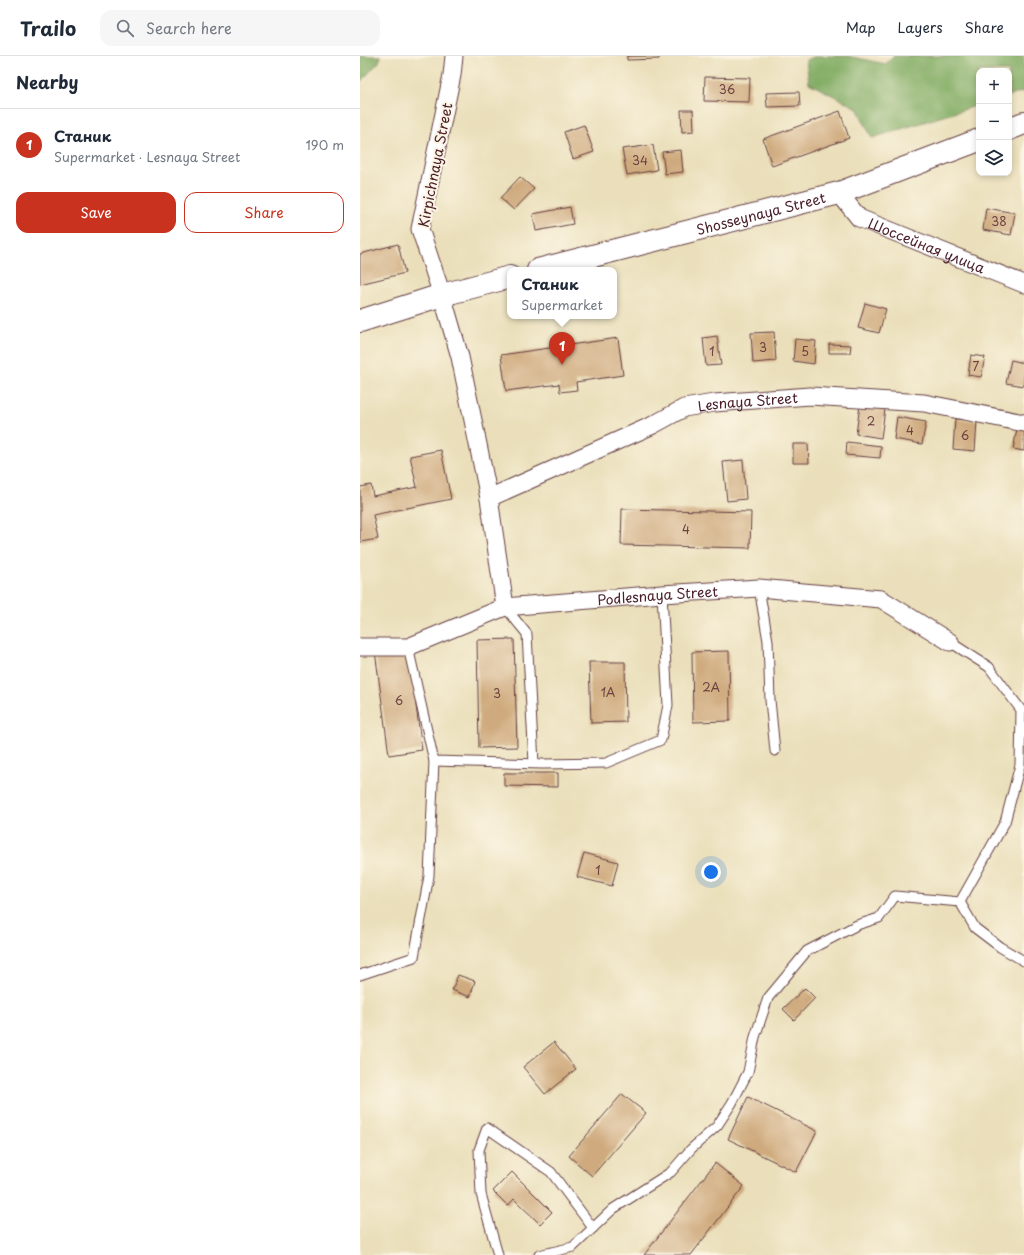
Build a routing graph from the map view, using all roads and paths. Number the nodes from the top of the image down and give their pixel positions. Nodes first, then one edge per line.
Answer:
1 (454, 56) edge
2 (1024, 123) edge
3 (1012, 128) edge
4 (976, 141) edge
5 (839, 193) junction
6 (550, 267) edge
7 (507, 278) edge
8 (1024, 284) edge
9 (442, 295) junction
10 (360, 321) edge
11 (1024, 423) edge
12 (489, 498) junction
13 (759, 588) junction
14 (662, 594) junction
15 (505, 607) junction
16 (950, 642) joint
17 (360, 647) edge
18 (408, 647) junction
19 (775, 751) dead end
20 (434, 761) junction
21 (534, 764) junction
22 (960, 902) junction
23 (1024, 961) edge
24 (360, 975) edge
25 (593, 1228) junction
26 (498, 1255) edge
27 (539, 1255) edge

1 - 9 street, Kirpichnaya Street
2 - 3 main road
4 - 5 main road, Shosseynaya Street
5 - 6 main road, Shosseynaya Street
5 - 8 street, Шоссейная улица
7 - 9 main road
9 - 10 main road
9 - 12 street, Kirpichnaya Street
11 - 12 street, Lesnaya Street
12 - 15 street, Kirpichnaya Street
13 - 14 street, Podlesnaya Street
13 - 16 street, Podlesnaya Street
13 - 19 lane
14 - 15 street, Podlesnaya Street
14 - 21 lane
15 - 18 street, Podlesnaya Street
15 - 21 lane
16 - 22 lane
17 - 18 street, Podlesnaya Street
18 - 20 lane
20 - 21 lane
20 - 24 lane
22 - 23 lane
22 - 25 lane
25 - 26 lane
25 - 27 lane

